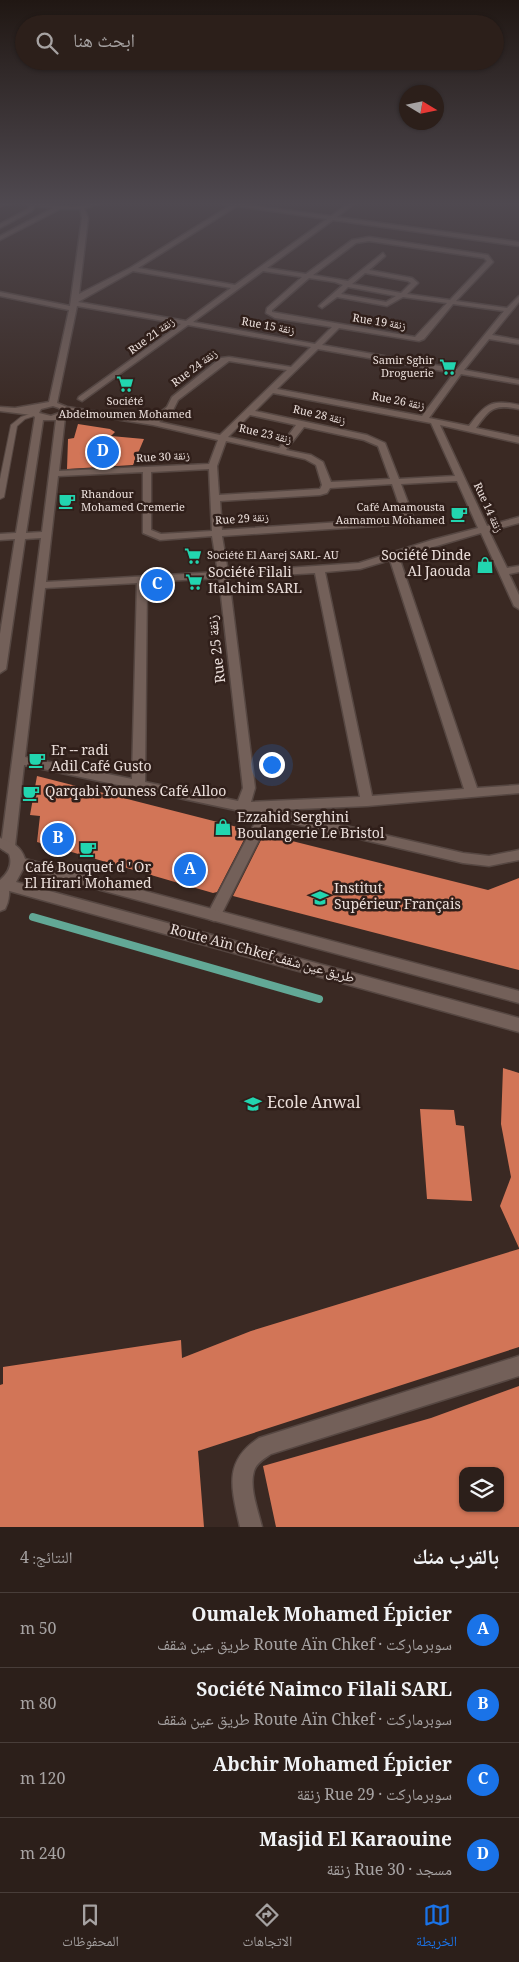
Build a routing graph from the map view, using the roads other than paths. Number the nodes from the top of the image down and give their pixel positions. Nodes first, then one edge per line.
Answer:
1 (77, 273) edge
2 (125, 273) edge
3 (157, 273) edge
4 (255, 273) edge
5 (289, 273) edge
6 (311, 273) edge
7 (360, 273) edge
8 (376, 273) edge
9 (480, 273) edge
10 (307, 276) junction
11 (349, 283) junction
12 (237, 287) junction
13 (405, 293) junction
14 (0, 294) edge
15 (337, 294) junction
16 (453, 300) junction
17 (73, 304) junction
18 (515, 304) edge
19 (322, 306) dead end
20 (188, 324) junction
21 (336, 327) junction
22 (487, 336) junction
23 (519, 342) edge
24 (315, 346) junction
25 (292, 369) junction
26 (458, 372) junction
27 (519, 382) edge
28 (272, 390) junction
29 (53, 404) junction
30 (519, 407) edge
31 (0, 409) edge
32 (64, 410) junction
33 (249, 412) junction
34 (37, 413) junction
35 (429, 420) junction
36 (154, 423) junction
37 (302, 423) junction
38 (471, 429) junction
39 (223, 437) junction
40 (516, 439) edge
41 (519, 449) edge
42 (281, 451) junction
43 (212, 466) junction
44 (147, 470) junction
45 (54, 474) junction
46 (460, 478) junction
47 (394, 482) junction
48 (327, 485) junction
49 (0, 497) edge
50 (216, 498) junction
51 (519, 520) edge
52 (485, 528) junction
53 (47, 535) junction
54 (217, 535) junction
55 (20, 536) junction
56 (0, 538) edge
57 (394, 556) junction
58 (519, 569) edge
59 (319, 570) junction
60 (504, 572) junction
61 (223, 575) junction
62 (142, 580) junction
63 (41, 585) junction
64 (12, 589) junction
65 (0, 590) edge
66 (519, 606) edge
67 (0, 669) edge
68 (19, 760) junction
69 (138, 785) junction
70 (519, 789) edge
71 (472, 793) junction
72 (367, 801) junction
73 (243, 807) junction
74 (266, 814) junction
75 (4, 844) edge
76 (519, 855) edge
77 (19, 862) junction
78 (2, 886) edge
79 (0, 905) edge
80 (214, 915) junction
81 (519, 996) edge
82 (519, 1025) edge
83 (519, 1366) edge
84 (251, 1527) edge

1 - 17 street
2 - 17 street
3 - 12 street
4 - 12 street, Rue 21 زنقة
5 - 10 street
6 - 10 street
7 - 11 street
8 - 13 street
9 - 16 street
10 - 11 street
10 - 21 street, Rue 19 زنقة
11 - 13 street
11 - 15 street
12 - 20 street, Rue 21 زنقة
13 - 15 street, Rue 19 زنقة
13 - 16 street
14 - 17 street, Rue 15 زنقة
15 - 19 street
16 - 18 street
16 - 21 street, Rue 19 زنقة
17 - 20 street, Rue 15 زنقة
17 - 29 street
18 - 22 street
20 - 24 street, Rue 15 زنقة
20 - 32 street, Rue 21 زنقة
21 - 24 street, Rue 25 زنقة
22 - 23 street
22 - 26 street
24 - 25 street, Rue 25 زنقة
24 - 26 street, Rue 15 زنقة
25 - 28 street, Rue 25 زنقة
25 - 36 street, Rue 24 زنقة
26 - 27 street
26 - 35 street
28 - 33 street, Rue 25 زنقة
28 - 35 street, Rue 26 زنقة
29 - 32 street
29 - 34 street
30 - 38 street
31 - 34 street
32 - 34 street
32 - 36 street, Rue 23 زنقة
32 - 45 street
33 - 37 street, Rue 28 زنقة
33 - 39 street, Rue 25 زنقة
34 - 49 lane
34 - 55 street
35 - 38 street, Rue 26 زنقة
35 - 46 street, Rue 14 زنقة
36 - 39 street, Rue 23 زنقة
37 - 42 street
37 - 47 street, Rue 28 زنقة
38 - 40 street, Rue 26 زنقة
39 - 42 street, Rue 23 زنقة
39 - 43 street, Rue 25 زنقة
40 - 41 street
42 - 48 street, Rue 23 زنقة
43 - 44 street, Rue 30 زنقة
43 - 50 street, Rue 25 زنقة
44 - 45 street, Rue 30 زنقة
44 - 54 street, Rue 29 زنقة
45 - 53 street
46 - 47 street
46 - 52 street, Rue 14 زنقة
47 - 48 street
47 - 54 street, Rue 29 زنقة
48 - 50 street
50 - 54 street, Rue 25 زنقة
51 - 52 street
52 - 57 street
52 - 60 street, Rue 14 زنقة
53 - 55 street
53 - 63 street
54 - 61 street, Rue 25 زنقة
55 - 56 street
55 - 64 street
57 - 59 street
57 - 71 street
58 - 60 street
59 - 61 street
59 - 72 street
60 - 66 street, Rue 14 زنقة
61 - 62 street
61 - 73 street, Rue 25 زنقة
62 - 63 street
62 - 69 street
63 - 68 street
64 - 65 street
64 - 67 street
68 - 69 street
68 - 75 street
69 - 73 street
70 - 71 street
71 - 72 street
72 - 73 street
73 - 74 street
74 - 76 street
74 - 80 street
75 - 77 street
77 - 78 street
77 - 80 street, Route Aïn Chkef طريق عين شقف
78 - 79 street
78 - 82 street, Route Aïn Chkef طريق عين شقف
80 - 81 street, Route Aïn Chkef طريق عين شقف
83 - 84 street

